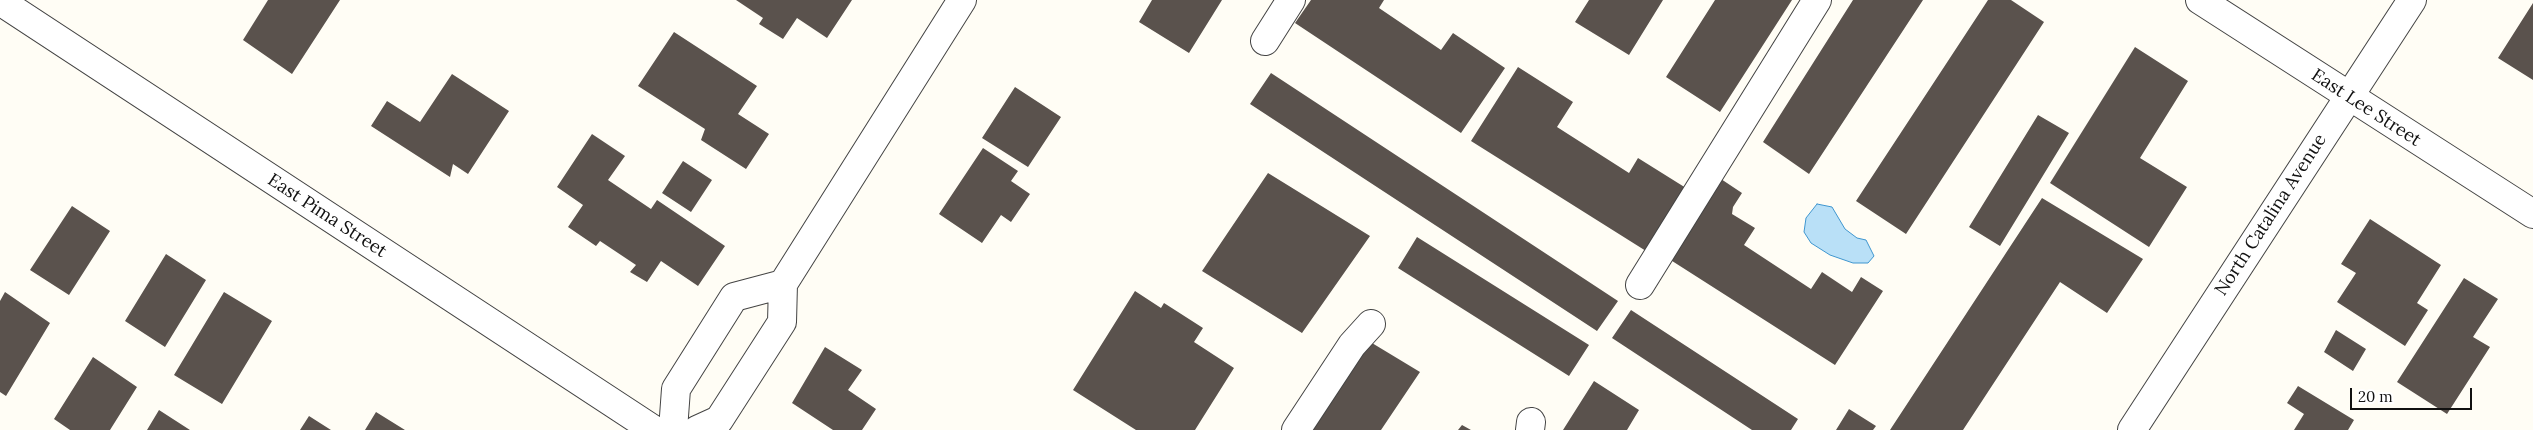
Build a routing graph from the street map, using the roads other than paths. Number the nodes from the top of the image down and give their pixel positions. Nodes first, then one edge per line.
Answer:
1 (962, 0) edge
2 (1291, 0) edge
3 (1817, 0) edge
4 (2200, 0) edge
5 (2412, 0) edge
6 (0, 1) edge
7 (1265, 41) dead end
8 (2348, 97) junction
9 (2533, 214) edge
10 (783, 284) junction
11 (1640, 285) dead end
12 (1371, 324) dead end
13 (654, 430) edge
14 (673, 430) edge
15 (697, 430) edge
16 (1296, 430) edge
17 (2132, 430) edge

1 - 10 street
2 - 7 street
3 - 11 street
4 - 8 street, East Lee Street
5 - 8 street, North Catalina Avenue
6 - 13 street, East Pima Street
8 - 9 street, East Lee Street
8 - 17 street, North Catalina Avenue
10 - 14 street
10 - 15 street
12 - 16 street

